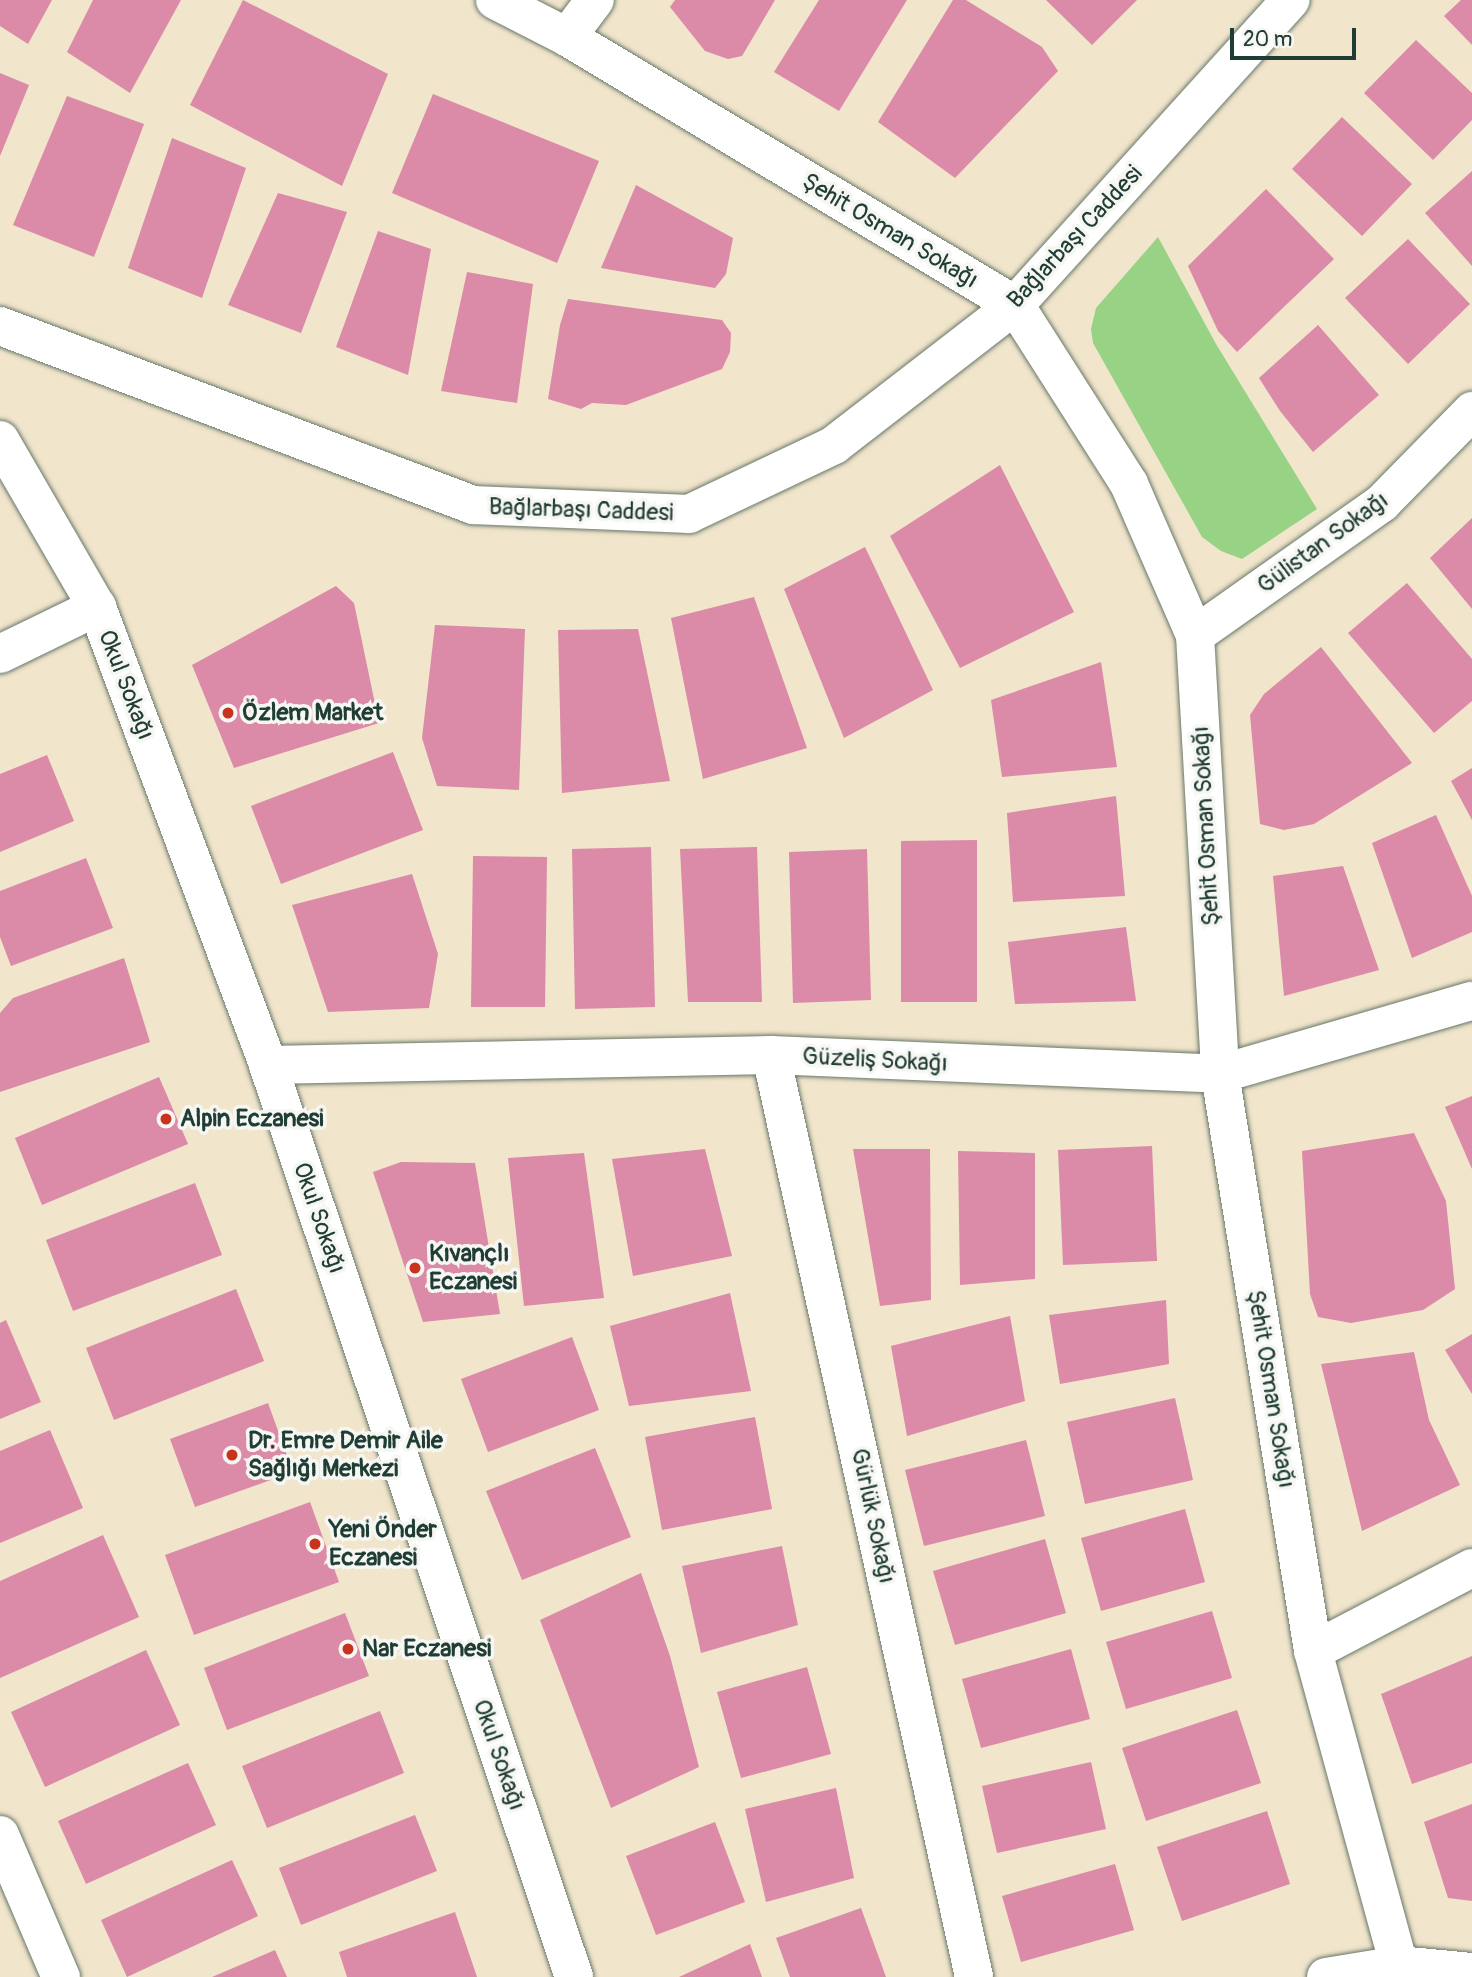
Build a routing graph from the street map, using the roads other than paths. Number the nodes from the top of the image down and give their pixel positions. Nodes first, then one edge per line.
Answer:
1 (495, 0) edge
2 (595, 0) edge
3 (1291, 0) edge
4 (566, 37) junction
5 (1015, 305) junction
6 (0, 326) edge
7 (1472, 411) edge
8 (0, 440) edge
9 (96, 607) junction
10 (1195, 635) junction
11 (0, 654) edge
12 (1472, 1001) edge
13 (771, 1055) junction
14 (268, 1065) junction
15 (1220, 1074) junction
16 (1472, 1568) edge
17 (1313, 1651) junction
18 (0, 1835) edge
19 (1402, 1971) edge
20 (1472, 1972) edge
21 (61, 1977) edge
22 (574, 1977) edge
23 (974, 1977) edge
24 (1326, 1977) edge

1 - 4 street, Şehit Osman Sokağı
2 - 4 street
3 - 5 street, Bağlarbaşı Caddesi
4 - 5 street, Şehit Osman Sokağı
5 - 6 street, Bağlarbaşı Caddesi
5 - 10 street, Şehit Osman Sokağı
7 - 10 street, Gülistan Sokağı
8 - 9 street, Okul Sokağı
9 - 11 street
9 - 14 street, Okul Sokağı
10 - 15 street, Şehit Osman Sokağı
12 - 15 street, Güzeliş Sokağı
13 - 14 street, Güzeliş Sokağı
13 - 15 street, Güzeliş Sokağı
13 - 23 street, Gürlük Sokağı
14 - 22 street, Okul Sokağı
15 - 17 street, Şehit Osman Sokağı
16 - 17 street
17 - 19 street, Şehit Osman Sokağı
18 - 21 street
19 - 20 street
19 - 24 street

